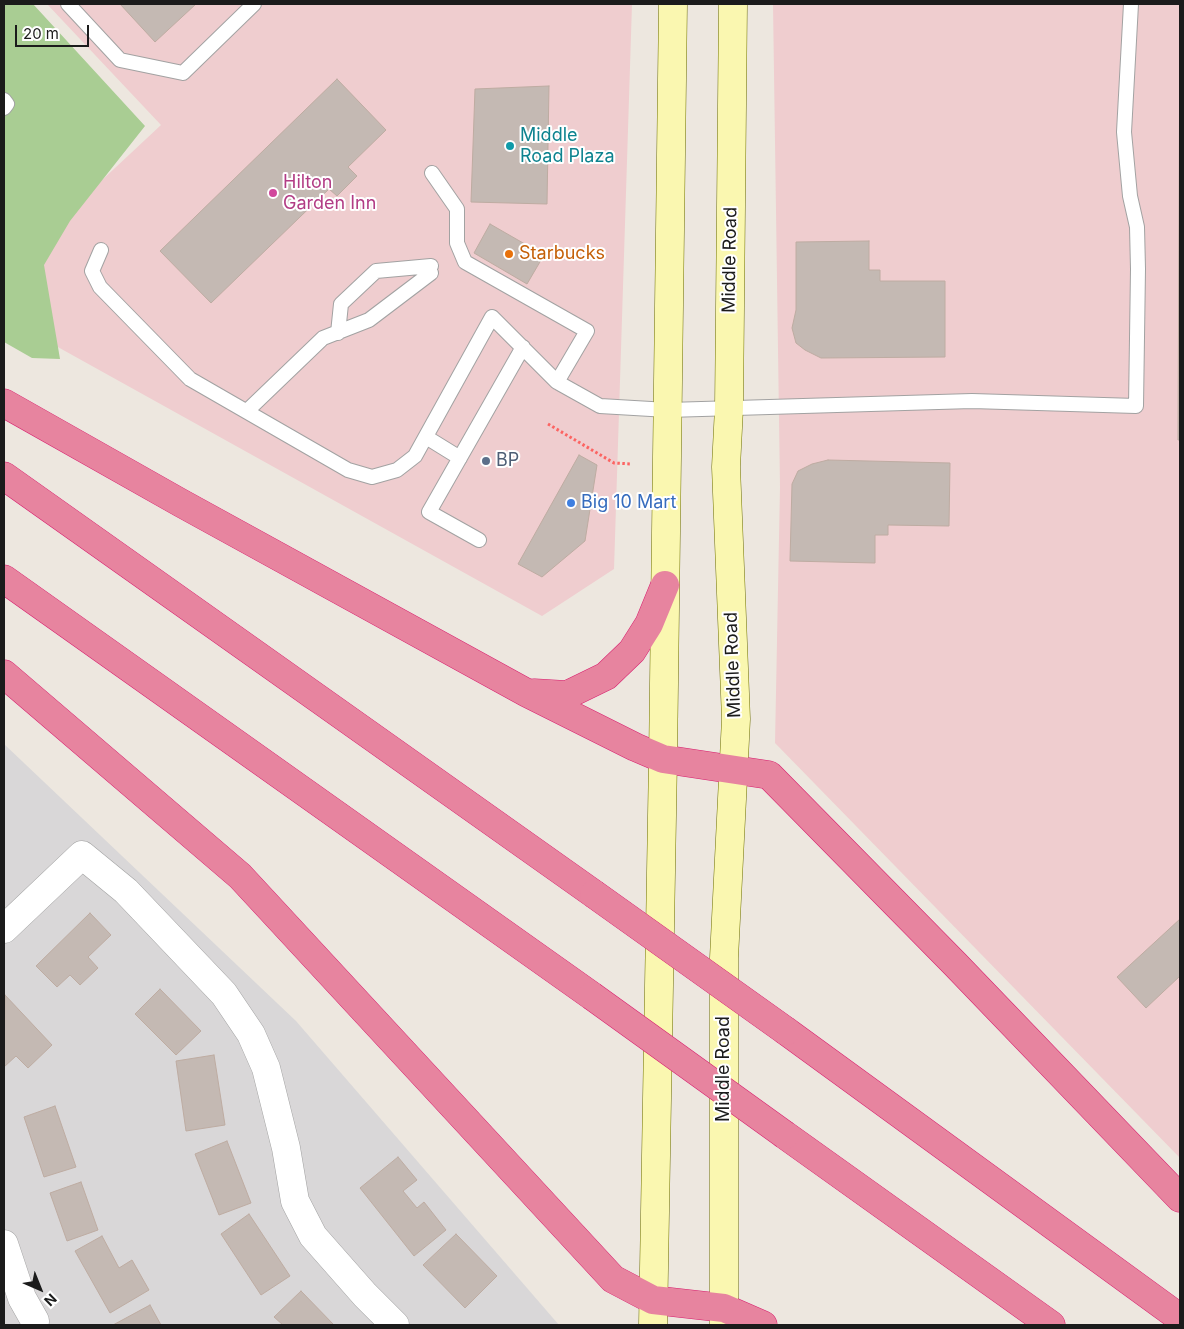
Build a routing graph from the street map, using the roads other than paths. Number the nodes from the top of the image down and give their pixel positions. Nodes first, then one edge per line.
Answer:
1 (68, 4) edge
2 (254, 4) edge
3 (673, 4) edge
4 (733, 4) edge
5 (1131, 4) edge
6 (4, 100) edge
7 (4, 108) edge
8 (432, 173) dead end
9 (102, 250) dead end
10 (338, 333) junction
11 (522, 347) junction
12 (558, 382) junction
13 (4, 403) edge
14 (729, 408) junction
15 (668, 410) junction
16 (247, 411) junction
17 (426, 437) junction
18 (460, 458) junction
19 (4, 476) edge
20 (479, 540) dead end
21 (4, 579) edge
22 (665, 585) junction
23 (4, 674) edge
24 (528, 693) junction
25 (663, 759) junction
26 (734, 768) junction
27 (4, 929) edge
28 (1180, 1198) edge
29 (4, 1244) edge
30 (653, 1313) edge
31 (724, 1316) edge
32 (1180, 1318) edge
33 (34, 1324) edge
34 (395, 1325) edge
35 (762, 1325) edge
36 (1051, 1325) edge

1 - 2 lane
3 - 15 main road
4 - 14 main road, Middle Road
5 - 14 lane
6 - 7 lane
8 - 12 lane
9 - 16 lane
10 - 10 lane
10 - 16 lane
11 - 12 lane
11 - 17 lane
11 - 18 lane
12 - 15 lane
13 - 24 highway
14 - 15 lane
14 - 26 main road, Middle Road
15 - 22 main road
16 - 17 lane
17 - 18 lane
18 - 20 lane
19 - 32 highway, bridge
21 - 36 highway, bridge
22 - 24 highway
22 - 25 main road
23 - 30 highway
24 - 25 highway
25 - 26 highway
25 - 30 main road
26 - 28 highway
26 - 31 main road, Middle Road
27 - 34 street
29 - 33 street
30 - 31 highway
31 - 35 highway

